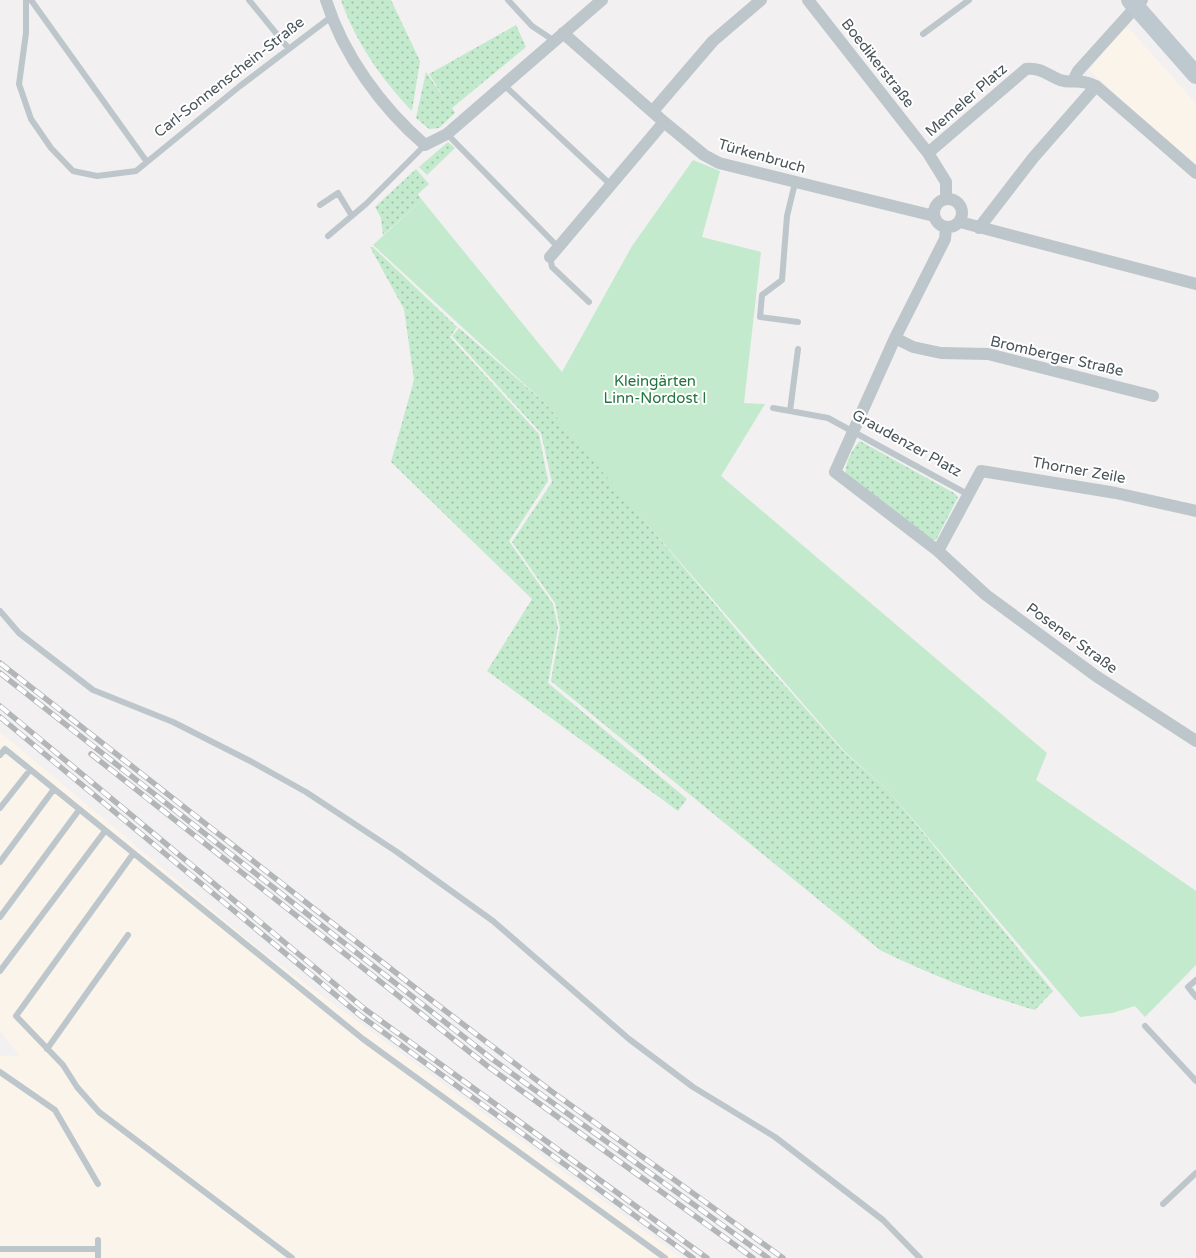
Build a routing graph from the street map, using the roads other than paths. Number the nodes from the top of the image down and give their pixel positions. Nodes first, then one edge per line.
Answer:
1 (26, 0) edge
2 (32, 0) edge
3 (249, 0) edge
4 (326, 0) edge
5 (508, 0) edge
6 (602, 0) edge
7 (761, 0) edge
8 (808, 0) edge
9 (969, 0) edge
10 (1136, 2) edge
11 (332, 17) junction
12 (923, 34) dead end
13 (558, 37) junction
14 (289, 49) junction
15 (1196, 75) edge
16 (1073, 81) junction
17 (504, 85) junction
18 (1096, 86) junction
19 (653, 112) junction
20 (664, 122) junction
21 (447, 134) junction
22 (425, 145) junction
23 (928, 153) junction
24 (147, 162) junction
25 (1196, 173) edge
26 (795, 183) junction
27 (611, 185) junction
28 (946, 199) junction
29 (320, 205) dead end
30 (352, 216) junction
31 (934, 216) junction
32 (960, 222) junction
33 (946, 228) junction
34 (979, 228) junction
35 (328, 236) dead end
36 (554, 252) junction
37 (1196, 284) edge
38 (589, 302) dead end
39 (798, 322) dead end
40 (895, 338) junction
41 (798, 349) dead end
42 (1153, 396) dead end
43 (773, 408) dead end
44 (790, 411) junction
45 (854, 432) junction
46 (969, 495) junction
47 (1196, 511) edge
48 (938, 551) junction
49 (0, 611) edge
50 (1196, 741) edge
51 (0, 755) edge
52 (30, 770) junction
53 (54, 789) junction
54 (0, 808) edge
55 (79, 810) junction
56 (105, 831) junction
57 (133, 854) junction
58 (0, 862) edge
59 (0, 916) edge
60 (128, 935) dead end
61 (0, 971) edge
62 (1196, 980) edge
63 (1196, 997) edge
64 (1145, 1026) dead end
65 (47, 1049) junction
66 (0, 1072) edge
67 (1196, 1081) edge
68 (1196, 1173) edge
69 (98, 1184) dead end
70 (1163, 1204) dead end
71 (98, 1240) dead end
72 (0, 1249) edge
73 (98, 1249) junction
74 (98, 1258) edge
75 (292, 1258) edge
76 (665, 1258) edge
77 (920, 1258) edge

1 - 24 lane, Carl-Sonnenschein-Straße
2 - 24 lane
3 - 14 lane
4 - 11 street
5 - 13 lane
6 - 13 street
7 - 19 street
8 - 23 street, Boedikerstraße
9 - 12 lane
10 - 15 street
10 - 16 street
11 - 14 lane, Carl-Sonnenschein-Straße
11 - 22 street
13 - 17 street
13 - 19 street, Türkenbruch
14 - 24 lane, Carl-Sonnenschein-Straße
16 - 18 street
16 - 23 street, Memeler Platz
17 - 21 street
17 - 27 lane
18 - 25 street
18 - 34 street
19 - 20 street, Türkenbruch
20 - 26 street, Türkenbruch
20 - 27 street
21 - 22 street
21 - 36 lane
22 - 30 lane
23 - 28 street, Boedikerstraße
26 - 31 street, Türkenbruch
26 - 39 lane
27 - 36 street
28 - 31 street
28 - 32 street
29 - 30 lane
30 - 35 lane
31 - 33 street
32 - 33 street
32 - 34 street
33 - 40 street
34 - 37 street
36 - 38 lane
40 - 42 street, Bromberger Straße
40 - 45 street
41 - 44 lane
43 - 44 lane, Graudenzer Platz
44 - 45 lane, Graudenzer Platz
45 - 46 lane, Graudenzer Platz
45 - 48 street
46 - 47 street, Thorner Zeile
46 - 48 street, Graudenzer Platz
48 - 50 street, Posener Straße
49 - 77 lane
51 - 52 lane
52 - 53 lane
52 - 54 lane
53 - 55 lane
53 - 58 lane
55 - 56 lane
55 - 59 lane
56 - 57 lane
56 - 61 lane
57 - 65 lane
57 - 76 lane
60 - 65 lane
62 - 63 lane
64 - 67 lane
65 - 75 lane
66 - 69 lane
68 - 70 lane
71 - 73 lane
72 - 73 lane
73 - 74 lane

